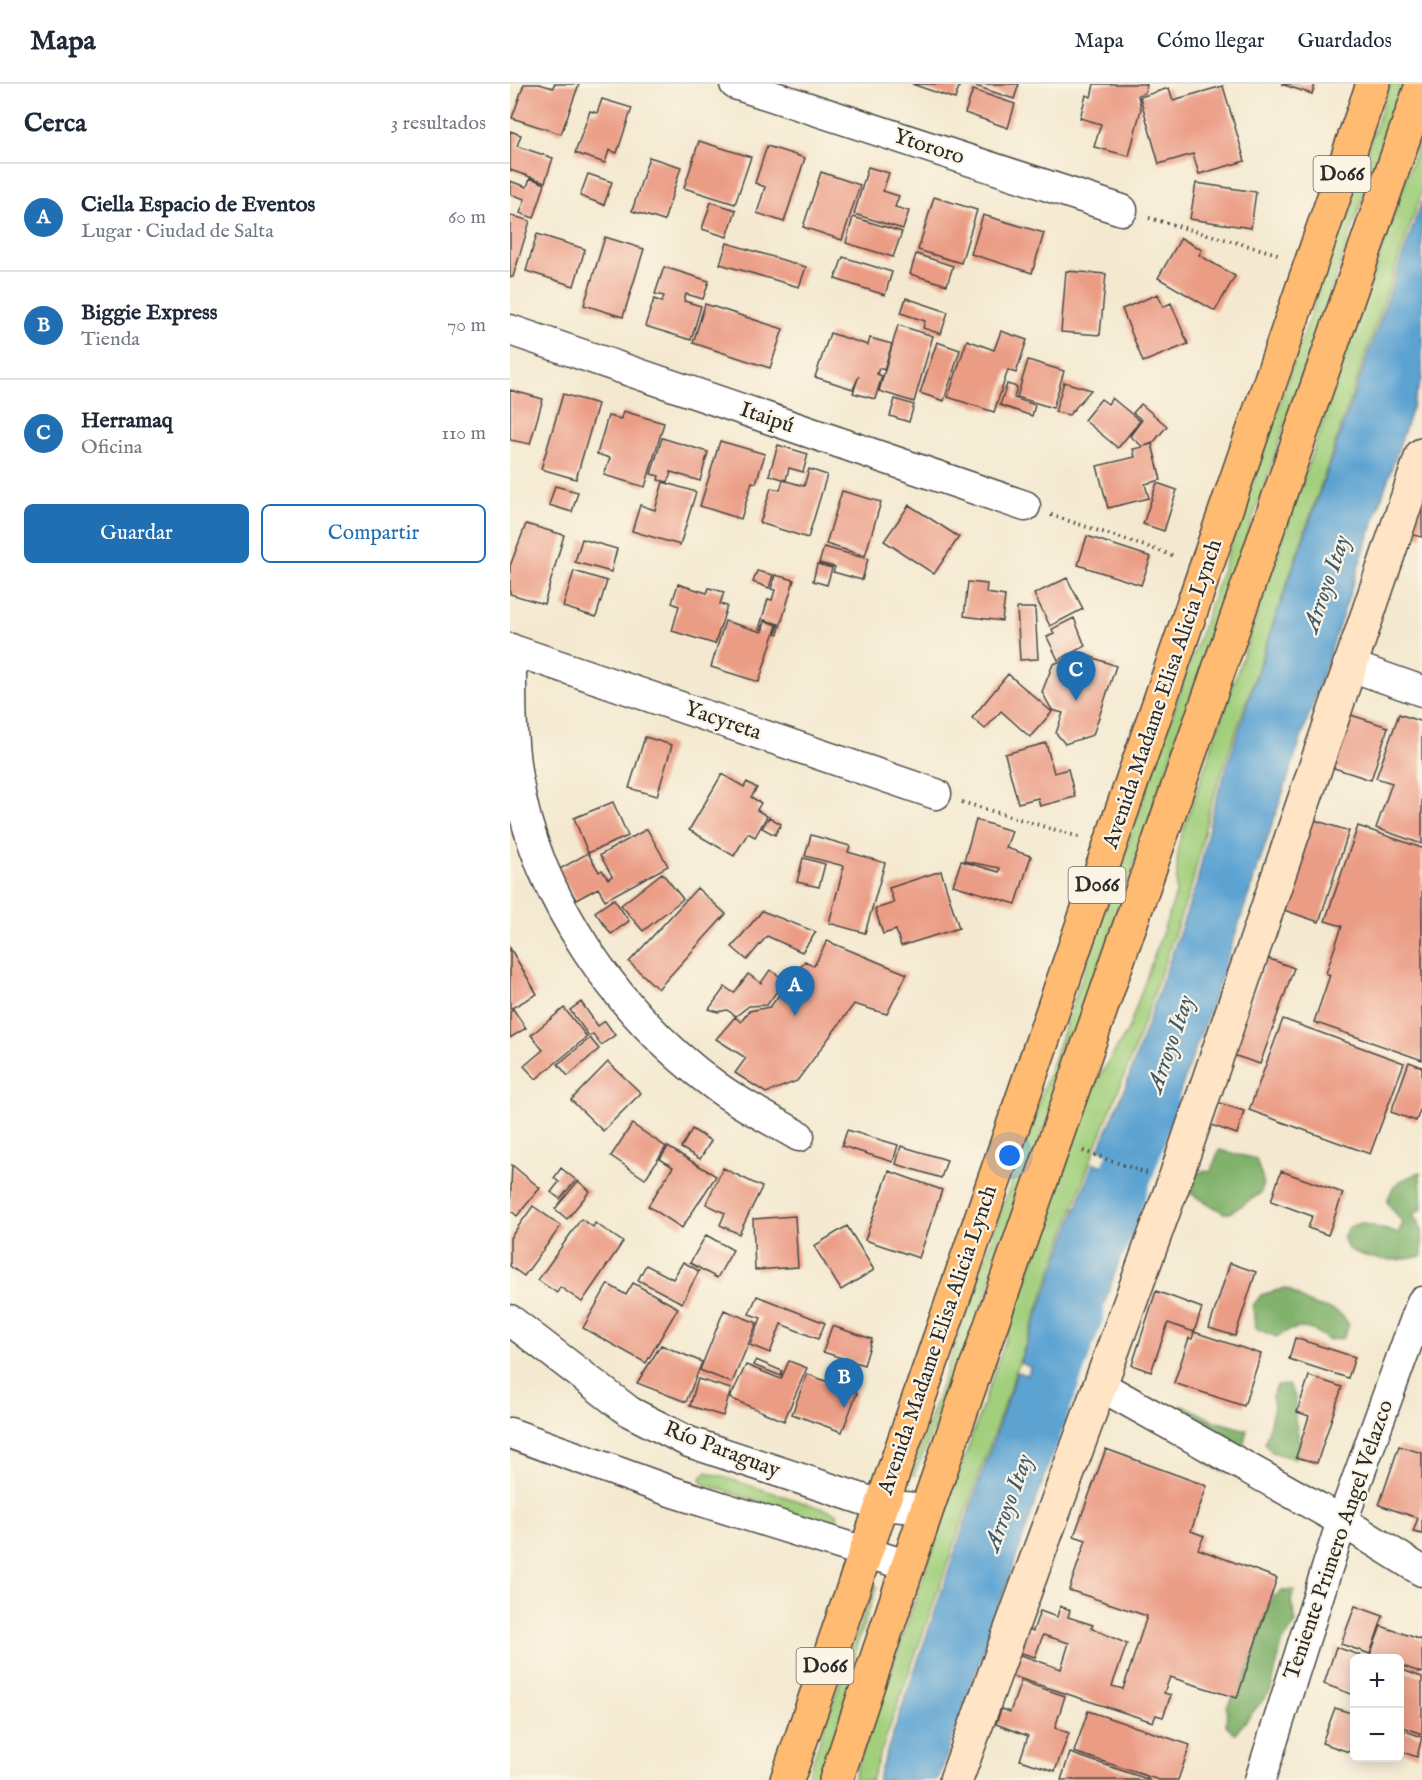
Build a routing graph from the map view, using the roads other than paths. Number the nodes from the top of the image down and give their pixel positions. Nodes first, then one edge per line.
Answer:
1 (735, 84) edge
2 (1373, 84) edge
3 (1422, 85) edge
4 (1122, 210) road end
5 (510, 330) edge
6 (1422, 455) edge
7 (1025, 506) road end
8 (511, 649) edge
9 (1348, 665) junction
10 (1422, 691) edge
11 (936, 794) road end
12 (800, 1136) dead end
13 (1422, 1302) edge
14 (510, 1320) edge
15 (1101, 1386) junction
16 (510, 1433) edge
17 (880, 1505) junction
18 (927, 1509) junction
19 (1342, 1521) junction
20 (864, 1551) junction
21 (909, 1566) junction
22 (1422, 1571) edge
23 (786, 1780) edge
24 (836, 1780) edge
25 (956, 1780) edge
26 (1260, 1780) edge

1 - 4 street, Ytororo
2 - 17 highway, Avenida Madame Elisa Alicia Lynch / D066
3 - 18 highway, Avenida Madame Elisa Alicia Lynch / D066
5 - 7 street, Itaipú
6 - 9 main road
8 - 11 street, Yacyreta
8 - 12 street
9 - 10 street
9 - 15 main road
13 - 19 street, Teniente Primero Angel Velazco
14 - 17 street, Río Paraguay
15 - 19 street
15 - 25 main road
16 - 20 street
17 - 18 street, Río Paraguay
17 - 20 highway, Avenida Madame Elisa Alicia Lynch / D066
18 - 21 highway, Avenida Madame Elisa Alicia Lynch / D066
19 - 22 street
19 - 26 street, Teniente Primero Angel Velazco
20 - 21 street
20 - 23 highway, Avenida Madame Elisa Alicia Lynch / D066
21 - 24 highway, Avenida Madame Elisa Alicia Lynch / D066

